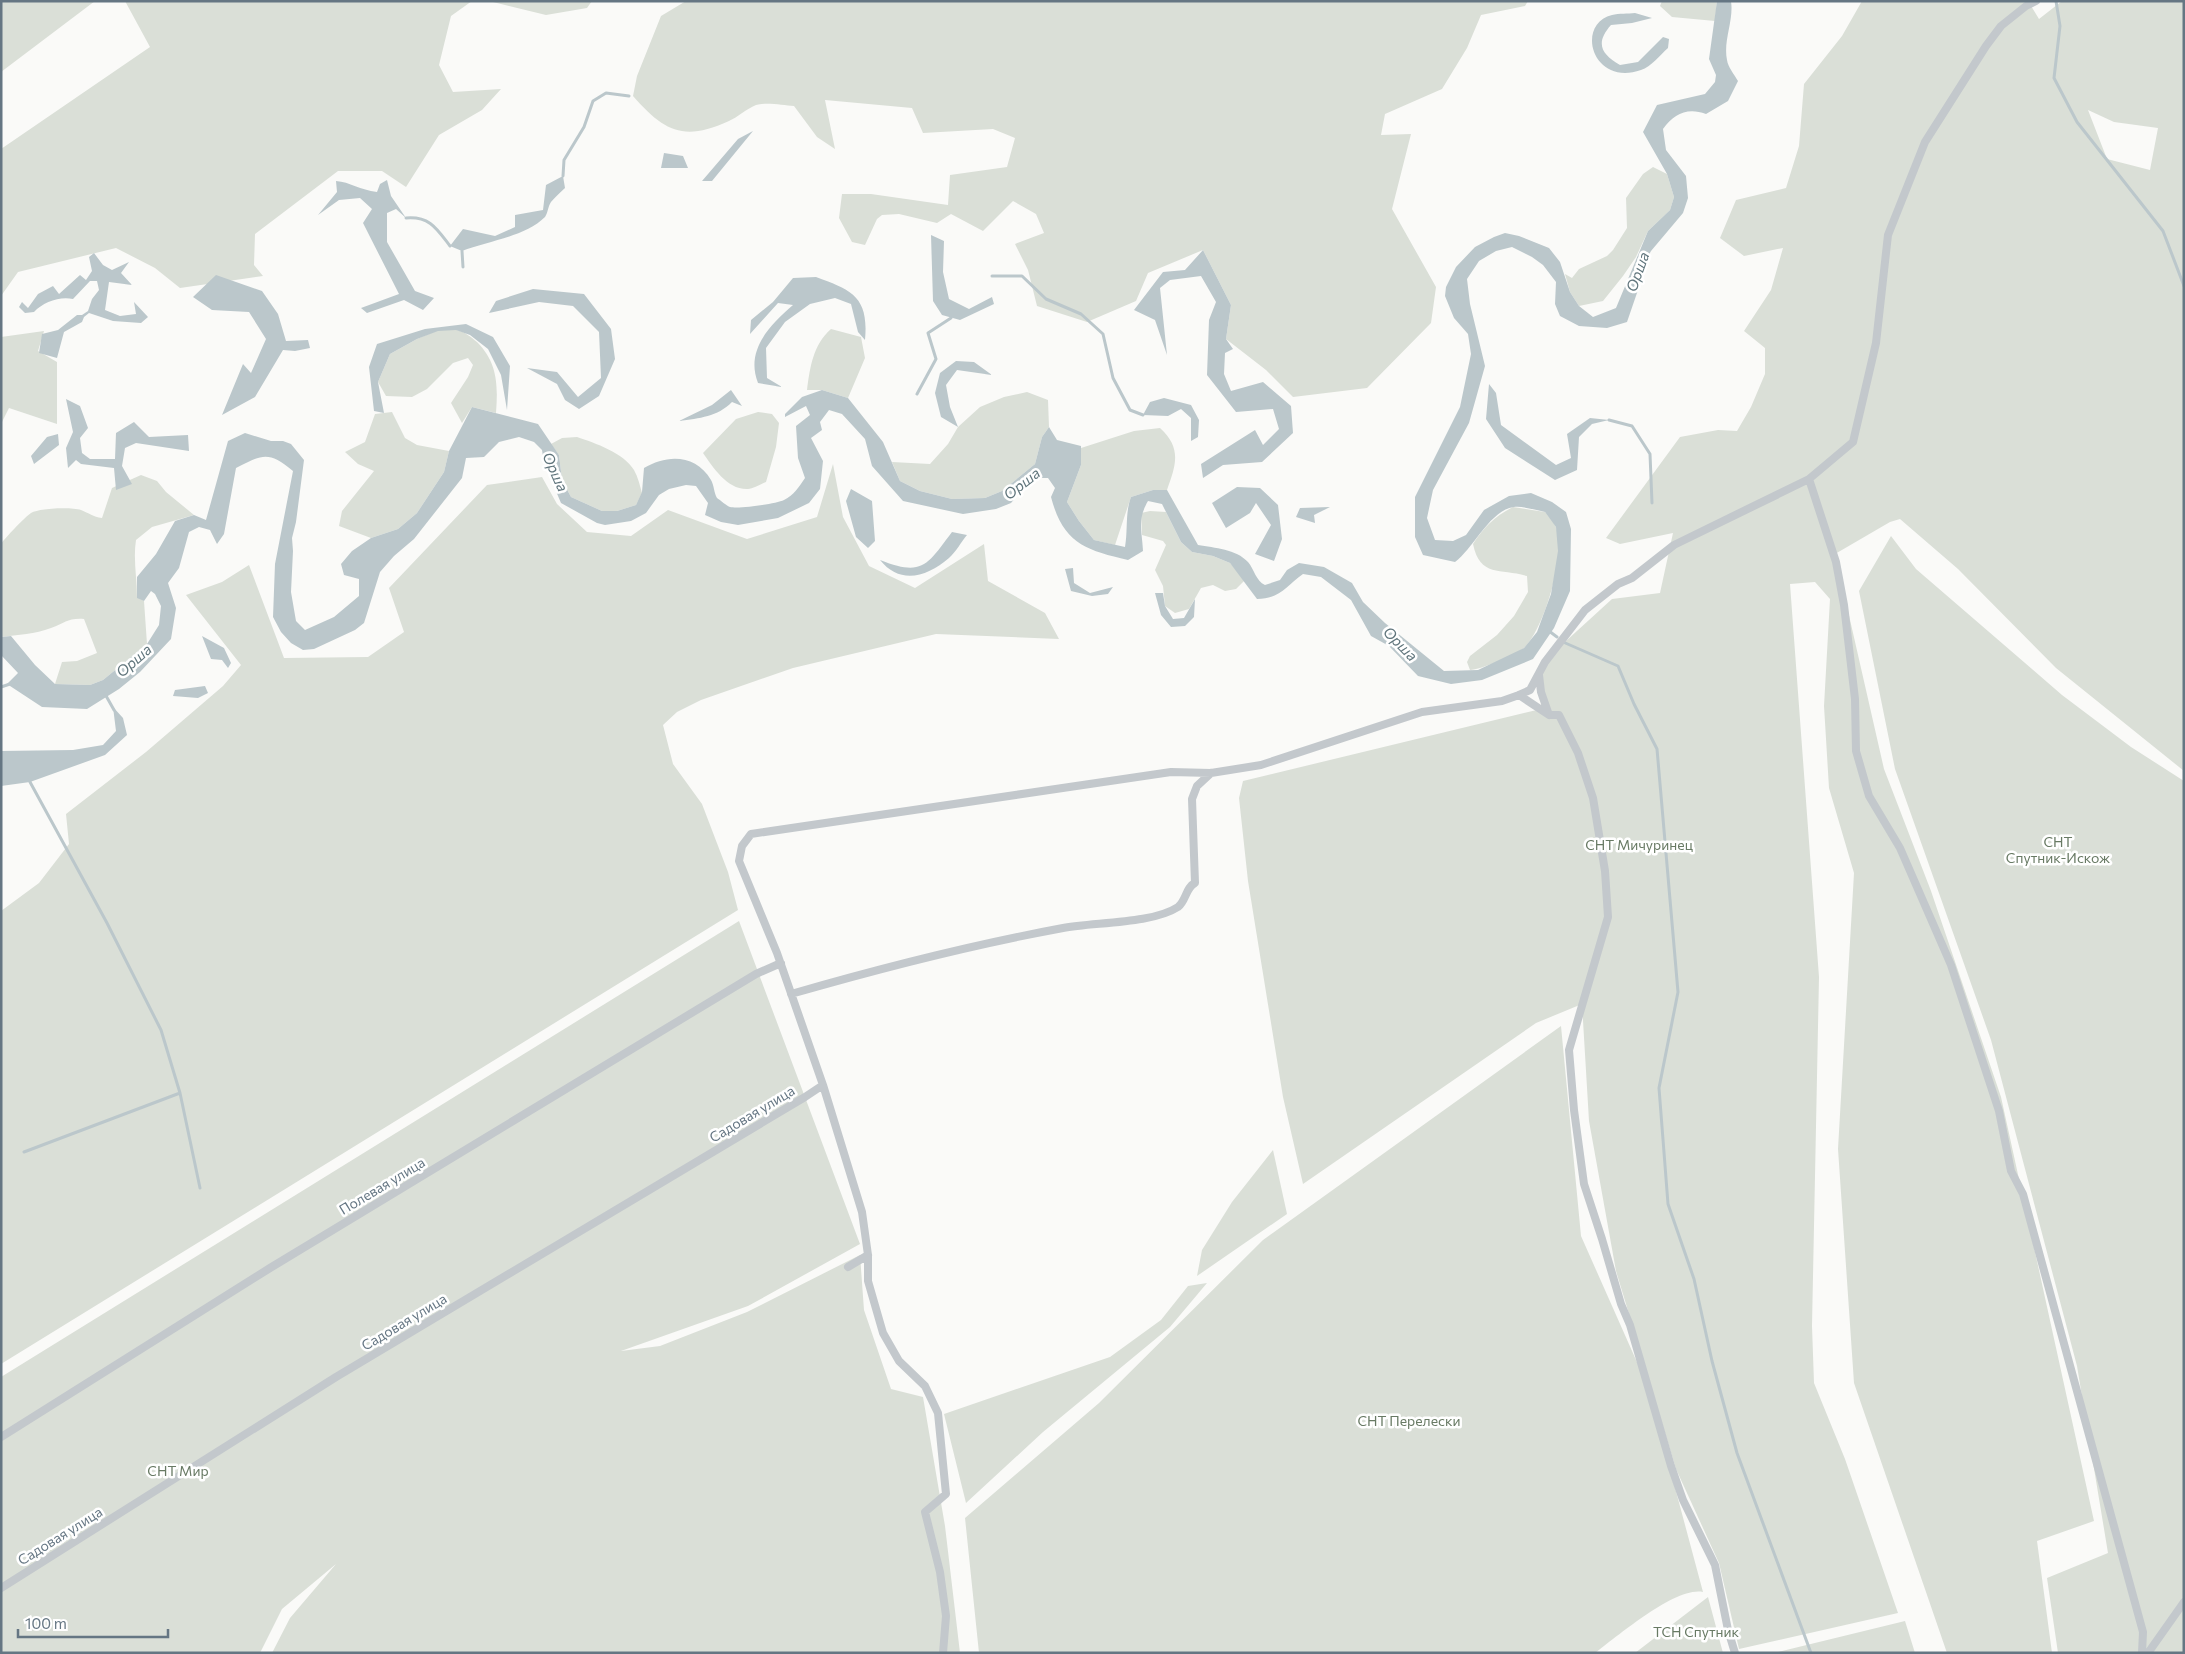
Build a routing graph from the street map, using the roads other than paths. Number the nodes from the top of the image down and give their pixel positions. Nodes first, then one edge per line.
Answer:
1 (2036, 1) edge
2 (1809, 480) junction
3 (1539, 675) junction
4 (1519, 695) junction
5 (1549, 714) junction
6 (1211, 772) junction
7 (780, 964) junction
8 (791, 994) junction
9 (823, 1084) junction
10 (868, 1255) junction
11 (848, 1267) dead end
12 (1, 1437) edge
13 (1, 1588) edge
14 (2184, 1602) edge
15 (943, 1653) edge
16 (1735, 1653) edge
17 (2142, 1653) edge
18 (2148, 1653) edge

1 - 2 street
2 - 3 street
2 - 17 street
3 - 4 street
3 - 5 street
4 - 5 street
4 - 6 street
5 - 16 street
6 - 7 street
6 - 8 street
7 - 8 street
7 - 12 street, Полевая улица
8 - 9 street
9 - 10 street
9 - 13 street, Садовая улица
10 - 11 street
10 - 15 street
14 - 18 street

